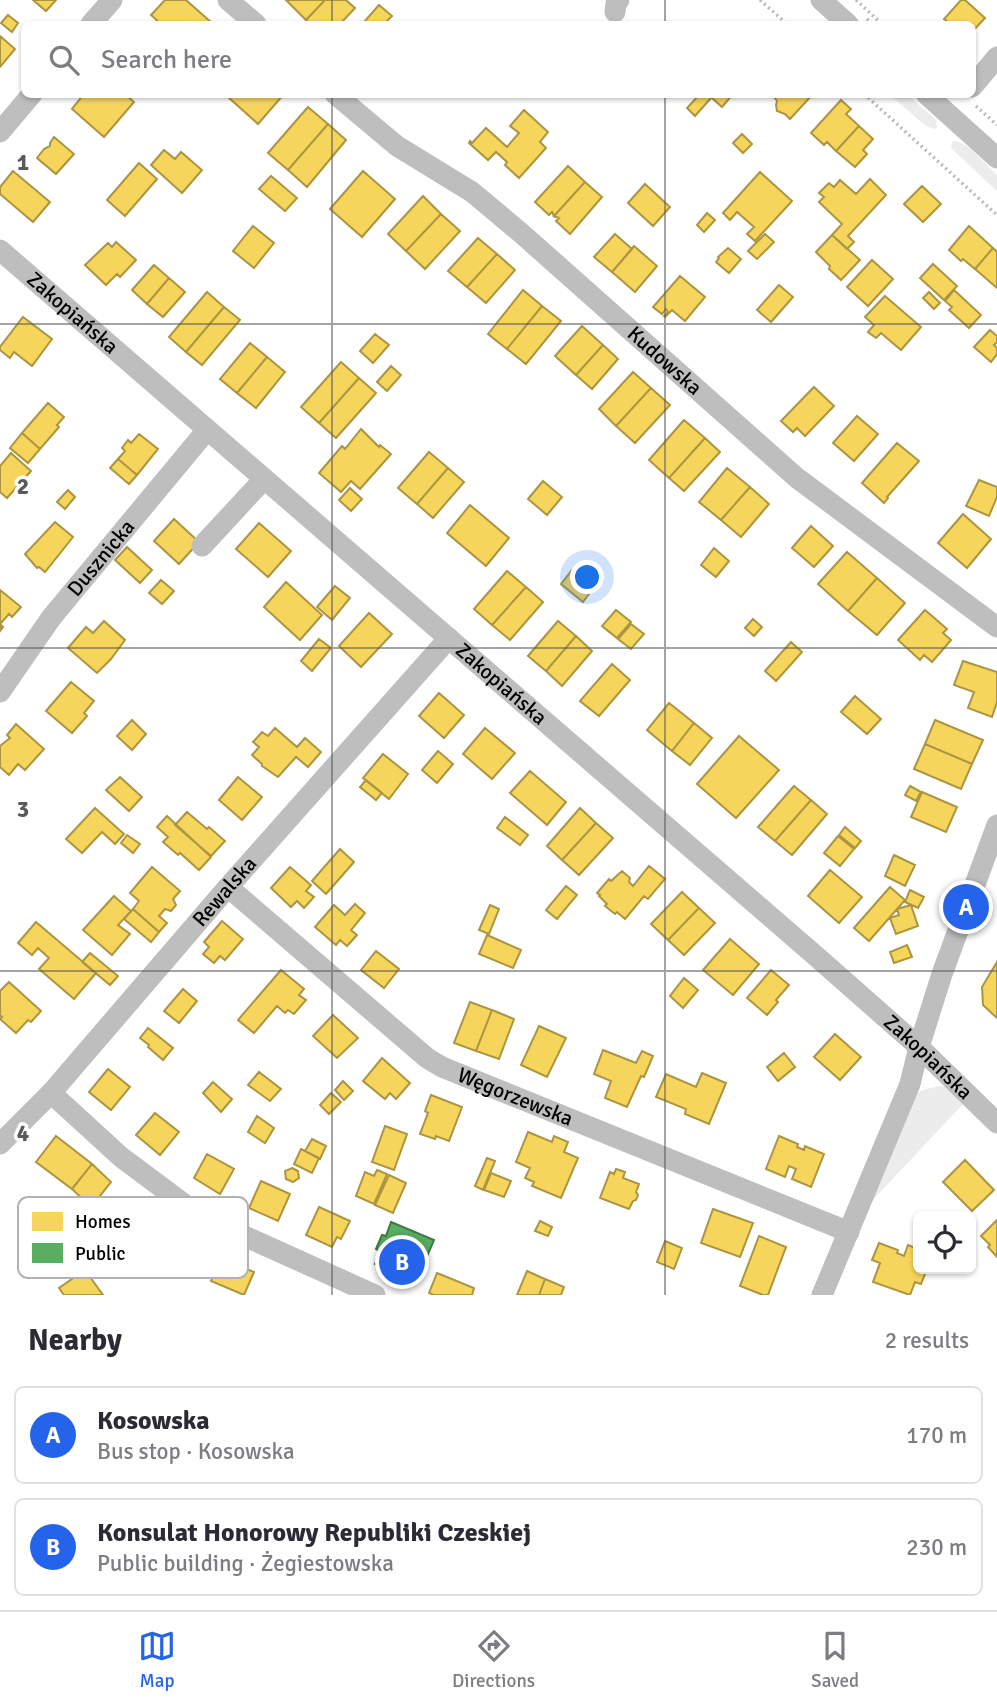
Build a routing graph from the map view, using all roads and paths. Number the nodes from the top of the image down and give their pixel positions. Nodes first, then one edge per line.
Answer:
1 (112, 0) edge
2 (228, 0) edge
3 (760, 0) edge
4 (821, 0) edge
5 (856, 0) edge
6 (94, 21) edge
7 (252, 21) edge
8 (784, 21) edge
9 (845, 21) edge
10 (879, 21) edge
11 (997, 57) edge
12 (976, 86) edge
13 (29, 98) edge
14 (340, 98) edge
15 (868, 98) edge
16 (930, 98) edge
17 (966, 98) edge
18 (973, 98) edge
19 (948, 114) junction
20 (997, 125) edge
21 (0, 132) edge
22 (997, 158) edge
23 (997, 215) edge
24 (0, 250) edge
25 (207, 430) junction
26 (264, 479) junction
27 (202, 546) dead end
28 (997, 627) edge
29 (449, 638) junction
30 (0, 692) edge
31 (997, 825) edge
32 (228, 887) junction
33 (919, 1047) junction
34 (51, 1093) junction
35 (997, 1122) edge
36 (0, 1143) edge
37 (175, 1197) edge
38 (849, 1232) junction
39 (248, 1238) edge
40 (375, 1295) edge
41 (822, 1295) edge

1 - 6 street
2 - 7 street
3 - 8 path
4 - 9 street
5 - 10 path
11 - 12 street
13 - 21 street
14 - 28 street, Kudowska
15 - 23 path
16 - 19 street
17 - 19 street
18 - 20 path
19 - 22 street
24 - 25 street, Zakopiańska
25 - 26 street, Zakopiańska
25 - 30 street, Dusznicka
26 - 27 street
26 - 29 street, Zakopiańska
29 - 32 street, Rewalska
29 - 33 street, Zakopiańska
31 - 33 street
32 - 34 street, Rewalska
32 - 38 street, Węgorzewska
33 - 35 street, Zakopiańska
33 - 38 street
34 - 36 street, Rewalska
34 - 37 street
38 - 41 street
39 - 40 street

